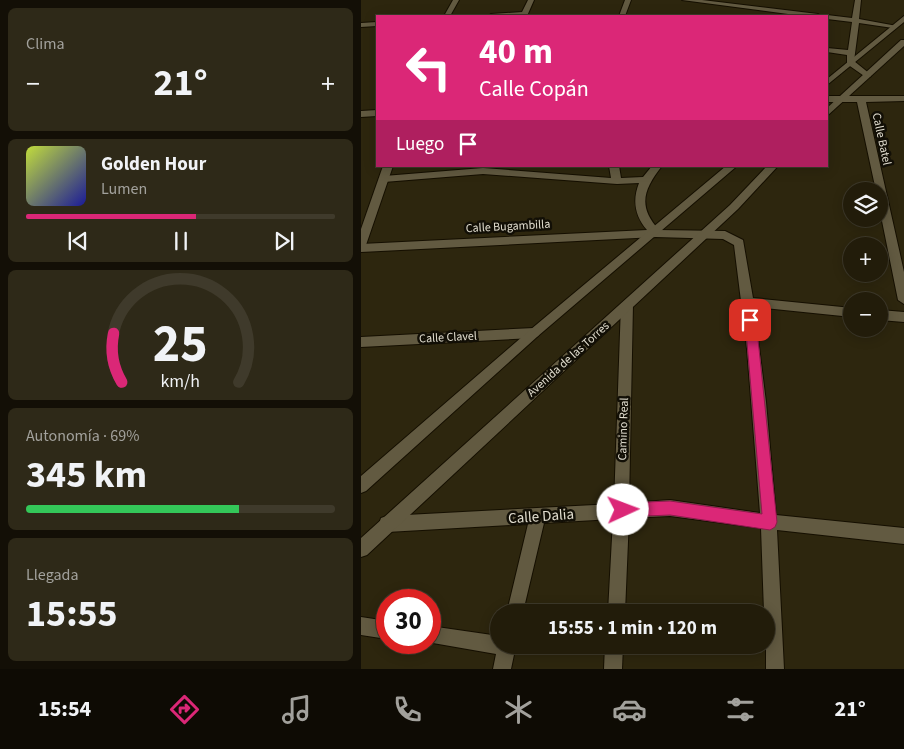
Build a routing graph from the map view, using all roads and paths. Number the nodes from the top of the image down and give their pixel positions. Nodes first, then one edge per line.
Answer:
1 (457, 0) edge
2 (531, 0) edge
3 (628, 0) edge
4 (685, 0) edge
5 (857, 0) edge
6 (448, 15) edge
7 (525, 15) edge
8 (622, 15) edge
9 (810, 15) edge
10 (828, 17) edge
11 (904, 18) edge
12 (854, 21) junction
13 (376, 24) edge
14 (361, 25) edge
15 (893, 26) junction
16 (904, 42) edge
17 (828, 50) edge
18 (850, 53) junction
19 (850, 62) junction
20 (867, 76) junction
21 (828, 82) edge
22 (904, 98) edge
23 (828, 99) edge
24 (840, 100) junction
25 (861, 100) junction
26 (828, 111) edge
27 (376, 113) edge
28 (361, 114) edge
29 (388, 167) edge
30 (614, 167) edge
31 (656, 167) edge
32 (731, 167) edge
33 (772, 167) edge
34 (556, 170) edge
35 (384, 179) junction
36 (617, 180) junction
37 (644, 180) junction
38 (656, 233) junction
39 (706, 233) junction
40 (361, 246) edge
41 (904, 300) edge
42 (749, 302) junction
43 (627, 304) junction
44 (843, 311) edge
45 (888, 316) edge
46 (904, 317) edge
47 (534, 332) junction
48 (361, 342) edge
49 (361, 486) edge
50 (623, 510) junction
51 (538, 516) junction
52 (770, 522) junction
53 (387, 524) junction
54 (904, 536) edge
55 (361, 549) edge
56 (517, 604) edge
57 (617, 604) edge
58 (361, 626) edge
59 (376, 628) edge
60 (441, 637) edge
61 (490, 643) edge
62 (503, 654) edge
63 (614, 654) edge
64 (502, 669) edge
65 (613, 669) edge
66 (775, 669) edge

1 - 6 street
2 - 7 street
3 - 8 street
4 - 9 street
5 - 12 street
10 - 12 street
11 - 15 street
12 - 15 street
12 - 18 street
13 - 14 street
15 - 19 street
16 - 20 street
17 - 18 street
18 - 19 street
19 - 20 street
19 - 21 street
20 - 24 street
22 - 25 street
23 - 24 street
24 - 25 street
24 - 26 street
25 - 41 street, Calle Batel
27 - 28 street
29 - 35 street
30 - 36 street
31 - 37 street
32 - 38 street
33 - 39 street, Avenida de las Torres
34 - 35 street
34 - 36 street
35 - 40 street
36 - 37 street
37 - 38 street
38 - 39 street, Calle Bugambilla
38 - 40 street, Calle Bugambilla
38 - 47 street
39 - 42 street, Calle Bugambilla
39 - 43 street, Avenida de las Torres
42 - 44 street
42 - 52 street
43 - 50 street, Camino Real
43 - 53 street, Avenida de las Torres
45 - 46 street
47 - 48 street, Calle Clavel
47 - 49 street
50 - 51 street, Calle Dalia
50 - 52 street, Calle Dalia
50 - 57 street, Camino Real
51 - 53 street, Calle Dalia
51 - 56 street
52 - 54 street, Calle Dalia
52 - 66 street
53 - 55 street, Avenida de las Torres
58 - 59 street
60 - 61 street
62 - 64 street
63 - 65 street

